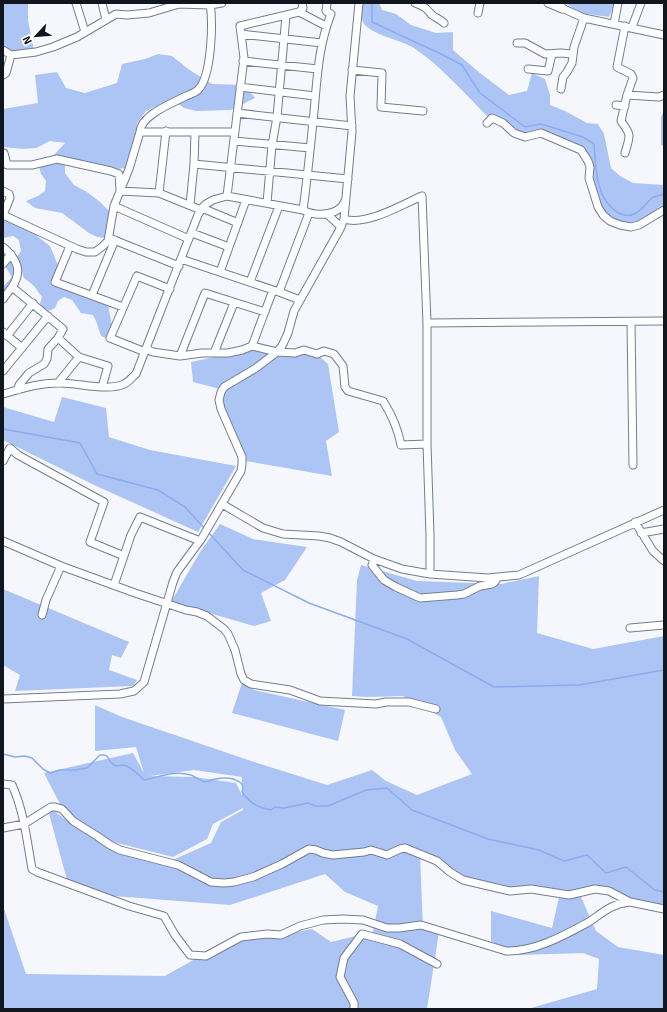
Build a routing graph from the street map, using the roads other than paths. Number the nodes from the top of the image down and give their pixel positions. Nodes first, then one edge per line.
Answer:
1 (76, 3) edge
2 (102, 3) edge
3 (179, 3) edge
4 (222, 3) edge
5 (302, 3) edge
6 (327, 3) edge
7 (359, 3) edge
8 (415, 3) edge
9 (480, 3) edge
10 (548, 3) edge
11 (558, 3) edge
12 (618, 3) edge
13 (641, 3) edge
14 (210, 4) edge
15 (564, 9) junction
16 (299, 12) junction
17 (478, 12) dead end
18 (286, 16) junction
19 (584, 18) junction
20 (106, 20) junction
21 (444, 23) dead end
22 (614, 24) junction
23 (326, 26) junction
24 (628, 27) junction
25 (85, 32) junction
26 (241, 34) junction
27 (664, 35) edge
28 (284, 38) junction
29 (322, 43) junction
30 (517, 43) dead end
31 (3, 50) edge
32 (552, 54) junction
33 (572, 54) junction
34 (11, 55) junction
35 (243, 62) junction
36 (282, 65) junction
37 (318, 69) junction
38 (528, 69) dead end
39 (352, 70) junction
40 (3, 75) edge
41 (240, 87) junction
42 (561, 89) dead end
43 (279, 92) junction
44 (628, 95) junction
45 (664, 95) edge
46 (315, 96) junction
47 (616, 105) dead end
48 (625, 106) junction
49 (423, 111) dead end
50 (238, 112) junction
51 (277, 117) junction
52 (313, 122) junction
53 (488, 123) dead end
54 (352, 126) junction
55 (166, 131) junction
56 (140, 132) junction
57 (195, 132) junction
58 (235, 132) junction
59 (234, 141) junction
60 (272, 145) junction
61 (310, 148) junction
62 (625, 152) dead end
63 (3, 153) edge
64 (194, 164) junction
65 (230, 168) junction
66 (269, 171) junction
67 (308, 175) junction
68 (348, 179) junction
69 (3, 191) edge
70 (120, 191) junction
71 (160, 193) junction
72 (227, 196) junction
73 (347, 197) junction
74 (246, 200) junction
75 (267, 203) junction
76 (190, 205) junction
77 (114, 206) junction
78 (279, 206) junction
79 (201, 209) junction
80 (664, 210) edge
81 (306, 211) junction
82 (327, 214) junction
83 (3, 215) edge
84 (344, 219) junction
85 (238, 223) junction
86 (341, 227) junction
87 (191, 236) junction
88 (112, 239) junction
89 (70, 246) junction
90 (3, 247) edge
91 (229, 247) junction
92 (11, 254) junction
93 (180, 263) junction
94 (3, 264) edge
95 (220, 272) junction
96 (250, 282) junction
97 (12, 288) junction
98 (170, 289) junction
99 (276, 291) junction
100 (92, 295) junction
101 (3, 299) edge
102 (300, 300) junction
103 (33, 303) junction
104 (234, 303) junction
105 (123, 307) junction
106 (265, 312) junction
107 (48, 316) junction
108 (664, 321) edge
109 (631, 322) junction
110 (427, 324) junction
111 (5, 334) edge
112 (58, 338) junction
113 (252, 346) junction
114 (22, 348) junction
115 (146, 351) junction
116 (277, 352) junction
117 (214, 353) junction
118 (180, 356) junction
119 (79, 357) junction
120 (6, 362) edge
121 (3, 371) edge
122 (58, 383) junction
123 (102, 387) junction
124 (18, 390) junction
125 (3, 394) edge
126 (427, 444) junction
127 (3, 461) edge
128 (633, 465) dead end
129 (222, 504) junction
130 (664, 510) edge
131 (635, 522) junction
132 (664, 529) edge
133 (641, 533) junction
134 (201, 539) junction
135 (3, 541) edge
136 (124, 556) junction
137 (374, 559) junction
138 (664, 561) edge
139 (61, 566) junction
140 (430, 574) junction
141 (497, 578) junction
142 (114, 586) junction
143 (166, 604) junction
144 (42, 615) dead end
145 (664, 625) edge
146 (630, 628) dead end
147 (3, 698) edge
148 (436, 709) dead end
149 (3, 784) edge
150 (24, 824) junction
151 (3, 828) edge
152 (630, 902) junction
153 (664, 909) edge
154 (367, 922) junction
155 (362, 934) junction
156 (436, 964) dead end
157 (354, 1009) edge

1 - 25 street
2 - 20 street
3 - 14 street
3 - 20 street
4 - 14 street
5 - 16 street
6 - 23 street
7 - 39 street
8 - 21 street
9 - 17 street
10 - 15 street
11 - 15 street
12 - 22 street
13 - 24 street
14 - 56 street
15 - 19 street
16 - 18 street
16 - 23 street
18 - 26 street
18 - 28 street
19 - 22 street
19 - 33 street
20 - 25 street
22 - 24 street
23 - 29 street
24 - 27 street
24 - 44 street
25 - 34 street
26 - 28 street
26 - 35 street
28 - 29 street
28 - 36 street
29 - 37 street
30 - 32 street
31 - 34 street
32 - 33 street
32 - 38 street
33 - 42 street
34 - 40 street
35 - 36 street
35 - 41 street
36 - 37 street
36 - 43 street
37 - 46 street
39 - 49 street
39 - 54 street
41 - 43 street
41 - 50 street
43 - 46 street
43 - 51 street
44 - 45 street
44 - 48 street
46 - 52 street
47 - 48 street
48 - 62 street
50 - 51 street
50 - 58 street
51 - 52 street
51 - 60 street
52 - 54 street
52 - 61 street
53 - 80 street
54 - 68 street
55 - 56 street
55 - 57 street
55 - 71 street
56 - 70 street
57 - 58 street
57 - 64 street
58 - 59 street
59 - 60 street
59 - 65 street
60 - 61 street
60 - 66 street
61 - 67 street
63 - 70 street
64 - 65 street
64 - 76 street
65 - 66 street
65 - 72 street
66 - 67 street
66 - 75 street
67 - 68 street
67 - 81 street
68 - 73 street
69 - 83 street
70 - 71 street
70 - 77 street
71 - 76 street
72 - 74 street
72 - 79 street
73 - 82 street
73 - 84 street
74 - 75 street
74 - 85 street
75 - 78 street
76 - 79 street
77 - 87 street
77 - 88 street
78 - 81 street
78 - 96 street
79 - 85 street
79 - 87 street
81 - 82 street
81 - 99 street
82 - 86 street
83 - 89 street
84 - 86 street
84 - 110 street
85 - 91 street
86 - 102 street
87 - 91 street
87 - 93 street
88 - 89 street
88 - 93 street
88 - 100 street
89 - 100 street
90 - 92 street
91 - 95 street
92 - 94 street
92 - 97 street
93 - 95 street
93 - 98 street
95 - 96 street
96 - 99 street
97 - 101 street
97 - 103 street
98 - 105 street
98 - 115 street
99 - 102 street
99 - 106 street
100 - 105 street
102 - 116 street
103 - 107 street
103 - 111 street
104 - 106 street
104 - 117 street
104 - 118 street
105 - 115 street
106 - 113 street
107 - 112 street
107 - 114 street
108 - 109 street
109 - 110 street
109 - 128 street
110 - 126 street
111 - 114 street
112 - 119 street
112 - 124 street
113 - 116 street
113 - 117 street
114 - 120 street
115 - 118 street
115 - 123 street
116 - 126 street
116 - 129 street
117 - 118 street
119 - 122 street
119 - 123 street
120 - 121 street
122 - 123 street
122 - 124 street
124 - 125 street
126 - 140 street
127 - 136 street
129 - 134 street
129 - 137 street
130 - 131 street
131 - 133 street
131 - 141 street
132 - 133 street
133 - 138 street
134 - 136 street
134 - 143 street
135 - 139 street
136 - 142 street
137 - 140 street
137 - 141 street
139 - 142 street
139 - 144 street
140 - 141 street
142 - 143 street
143 - 147 street
143 - 148 street
145 - 146 street
149 - 150 street
150 - 151 street
150 - 152 street
150 - 154 street
152 - 153 street
152 - 154 street
154 - 155 street
155 - 156 street
155 - 157 street

